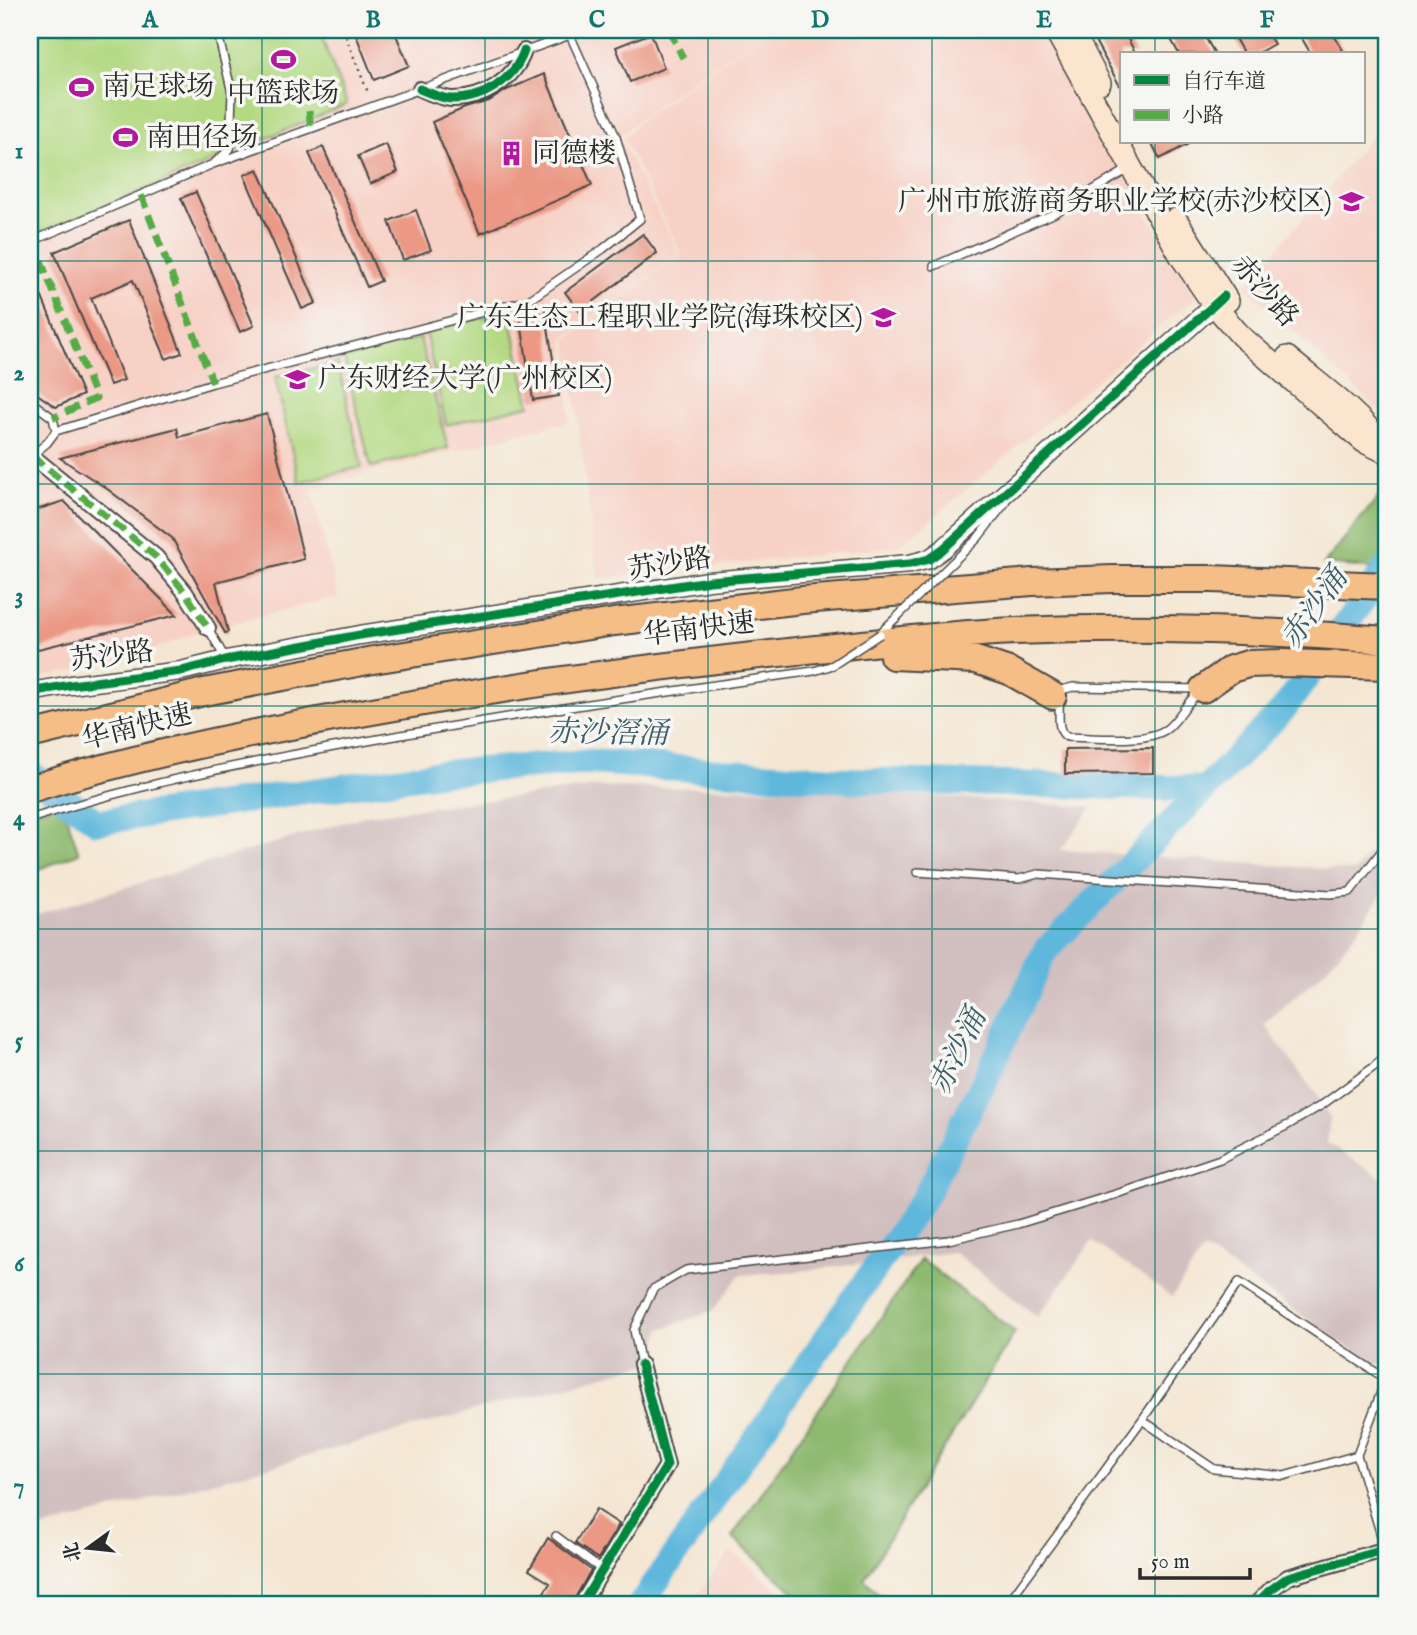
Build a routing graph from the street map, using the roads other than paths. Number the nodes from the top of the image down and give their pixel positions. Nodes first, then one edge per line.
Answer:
1 (217, 30) edge
2 (1055, 30) edge
3 (1072, 30) edge
4 (570, 32) edge
5 (524, 51) junction
6 (420, 89) junction
7 (1120, 119) edge
8 (1134, 144) edge
9 (214, 164) junction
10 (1131, 167) junction
11 (30, 242) edge
12 (934, 266) dead end
13 (1219, 300) junction
14 (30, 401) edge
15 (56, 431) junction
16 (1387, 452) edge
17 (31, 457) edge
18 (1027, 475) junction
19 (1387, 586) edge
20 (208, 628) joint
21 (1375, 639) edge
22 (766, 654) junction
23 (226, 660) junction
24 (1379, 665) edge
25 (1203, 689) junction
26 (30, 692) edge
27 (1053, 696) junction
28 (39, 726) edge
29 (30, 789) edge
30 (30, 819) edge
31 (1387, 844) edge
32 (917, 872) dead end
33 (1387, 1054) edge
34 (641, 1365) joint
35 (1142, 1420) junction
36 (1357, 1455) junction
37 (556, 1536) dead end
38 (1386, 1549) edge
39 (604, 1571) junction
40 (581, 1605) edge
41 (1006, 1605) edge
42 (1255, 1605) edge

1 - 9 lane
2 - 10 main road
3 - 7 main road
4 - 5 lane
4 - 15 lane
5 - 6 lane
5 - 6 street
6 - 9 lane
8 - 13 main road, 赤沙路
9 - 11 lane
10 - 12 lane
10 - 13 main road
13 - 16 main road, 赤沙路
13 - 18 street, 苏沙路
14 - 15 lane
15 - 17 lane
17 - 20 street
18 - 23 street, 苏沙路
18 - 30 lane, bridge
19 - 28 highway, 华南快速
20 - 23 lane
21 - 22 highway, 华南快速
22 - 27 highway
22 - 29 highway, 华南快速
23 - 26 street, 苏沙路
24 - 25 highway
25 - 27 lane
25 - 27 lane
31 - 32 lane, bridge
33 - 34 lane
34 - 39 street
35 - 36 lane
35 - 36 lane
35 - 41 lane
36 - 38 lane
37 - 39 lane
38 - 42 street
39 - 40 street

